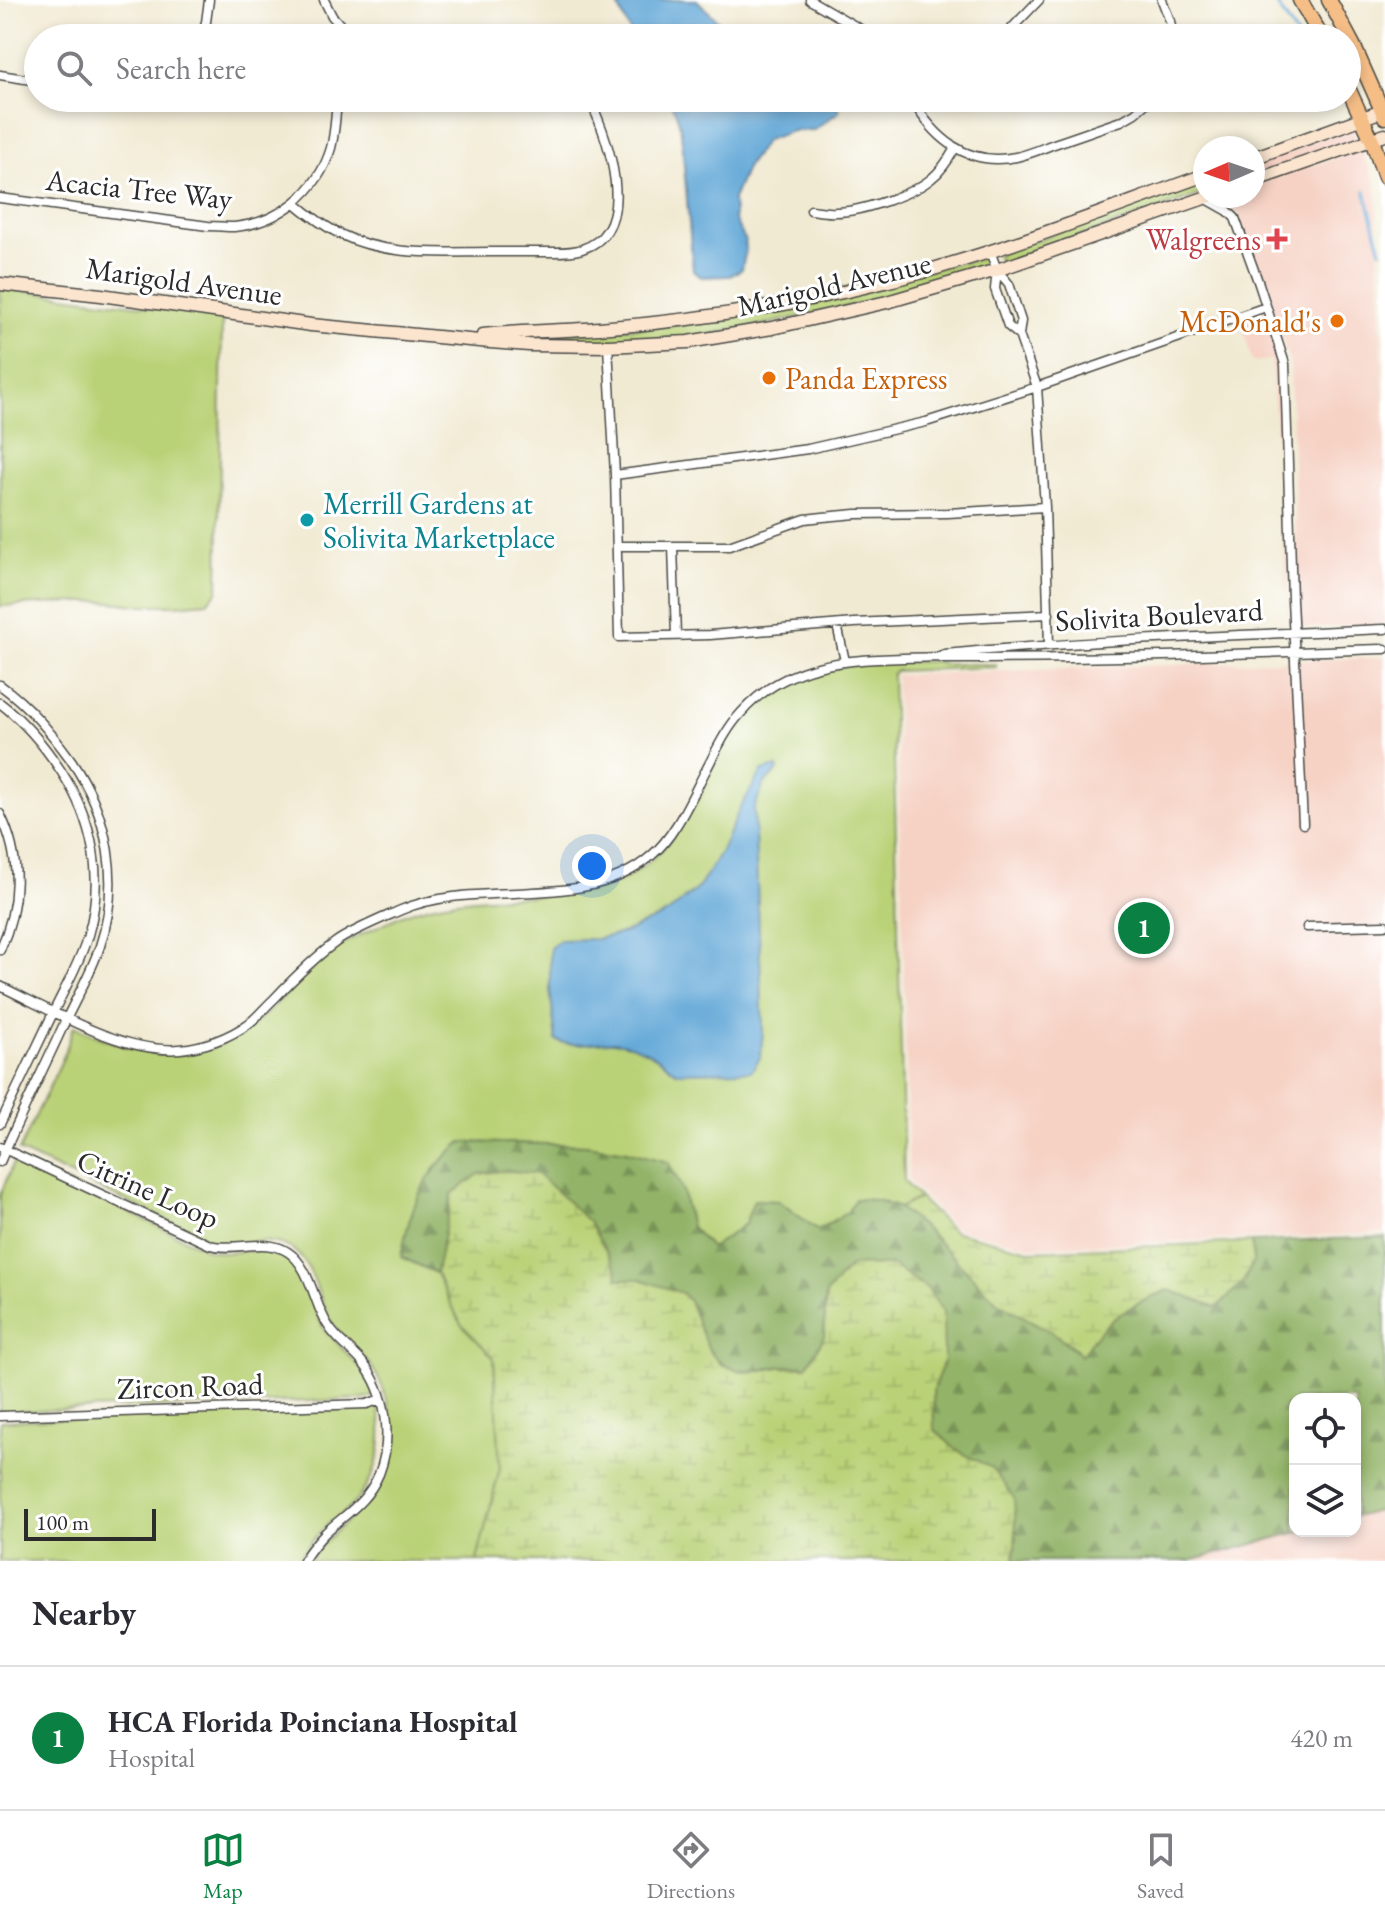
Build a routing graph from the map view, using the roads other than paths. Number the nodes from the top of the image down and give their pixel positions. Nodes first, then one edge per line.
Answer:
1 (209, 0) edge
2 (324, 0) edge
3 (810, 0) edge
4 (1039, 0) edge
5 (1162, 0) edge
6 (1300, 0) edge
7 (1329, 0) edge
8 (205, 24) edge
9 (338, 24) edge
10 (852, 24) edge
11 (1016, 24) edge
12 (1171, 24) edge
13 (1314, 24) edge
14 (1342, 24) edge
15 (1361, 63) edge
16 (0, 75) edge
17 (24, 79) edge
18 (336, 112) edge
19 (594, 112) edge
20 (920, 112) edge
21 (1136, 112) edge
22 (1360, 112) edge
23 (1384, 113) edge
24 (1363, 119) junction
25 (1379, 137) edge
26 (955, 148) junction
27 (1265, 154) edge
28 (1265, 177) edge
29 (1385, 177) edge
30 (1193, 179) edge
31 (0, 198) edge
32 (1193, 202) edge
33 (295, 203) junction
34 (1224, 208) edge
35 (811, 210) dead end
36 (990, 251) junction
37 (997, 270) junction
38 (0, 284) edge
39 (1266, 307) junction
40 (1019, 335) junction
41 (456, 337) junction
42 (608, 346) junction
43 (1037, 387) junction
44 (615, 475) junction
45 (1045, 507) junction
46 (617, 546) junction
47 (673, 546) junction
48 (1049, 614) junction
49 (837, 625) junction
50 (1385, 629) edge
51 (1294, 633) junction
52 (676, 636) junction
53 (1049, 645) junction
54 (1385, 649) edge
55 (1295, 652) junction
56 (937, 657) junction
57 (845, 661) junction
58 (0, 685) edge
59 (0, 703) edge
60 (0, 814) edge
61 (1303, 824) dead end
62 (1385, 925) edge
63 (1307, 927) dead end
64 (0, 950) edge
65 (0, 986) edge
66 (54, 1011) junction
67 (67, 1018) junction
68 (0, 1124) edge
69 (3, 1148) edge
70 (0, 1162) edge
71 (381, 1399) junction
72 (0, 1416) edge
73 (303, 1561) edge

1 - 8 street
2 - 9 street
3 - 10 street
4 - 11 street
5 - 12 street
6 - 13 main road
7 - 14 main road
15 - 23 main road
16 - 17 street
18 - 33 street, Acacia Tree Way
19 - 33 street
20 - 26 street
21 - 26 street
22 - 24 main road
23 - 24 main road
24 - 25 main road
24 - 27 main road
25 - 28 main road
25 - 29 main road
26 - 35 street
30 - 36 main road, Marigold Avenue
31 - 33 street, Acacia Tree Way
32 - 37 main road, Marigold Avenue
34 - 39 street
36 - 37 street
36 - 41 main road, Marigold Avenue
37 - 40 street
37 - 40 street
37 - 42 main road, Marigold Avenue
38 - 41 main road, Marigold Avenue
39 - 43 street
39 - 51 street
40 - 43 street
41 - 42 main road, Marigold Avenue
42 - 44 street
43 - 44 street
43 - 45 street
44 - 46 street
45 - 47 street
45 - 48 street
46 - 47 street
46 - 52 street
47 - 52 street
48 - 49 street
48 - 53 street
49 - 52 street
49 - 57 street
50 - 51 street, Solivita Boulevard
51 - 53 street, Solivita Boulevard
51 - 55 street
53 - 56 street, Solivita Boulevard
54 - 55 street, Solivita Boulevard
55 - 56 street, Solivita Boulevard
55 - 61 street
56 - 57 street, Solivita Boulevard
57 - 67 street, Solivita Boulevard
58 - 67 street
59 - 66 street
60 - 64 street
62 - 63 street
65 - 66 street, Solivita Boulevard
66 - 67 street, Solivita Boulevard
66 - 68 street
67 - 69 street
69 - 70 street
69 - 71 street, Citrine Loop
71 - 72 street, Zircon Road
71 - 73 street, Citrine Loop

